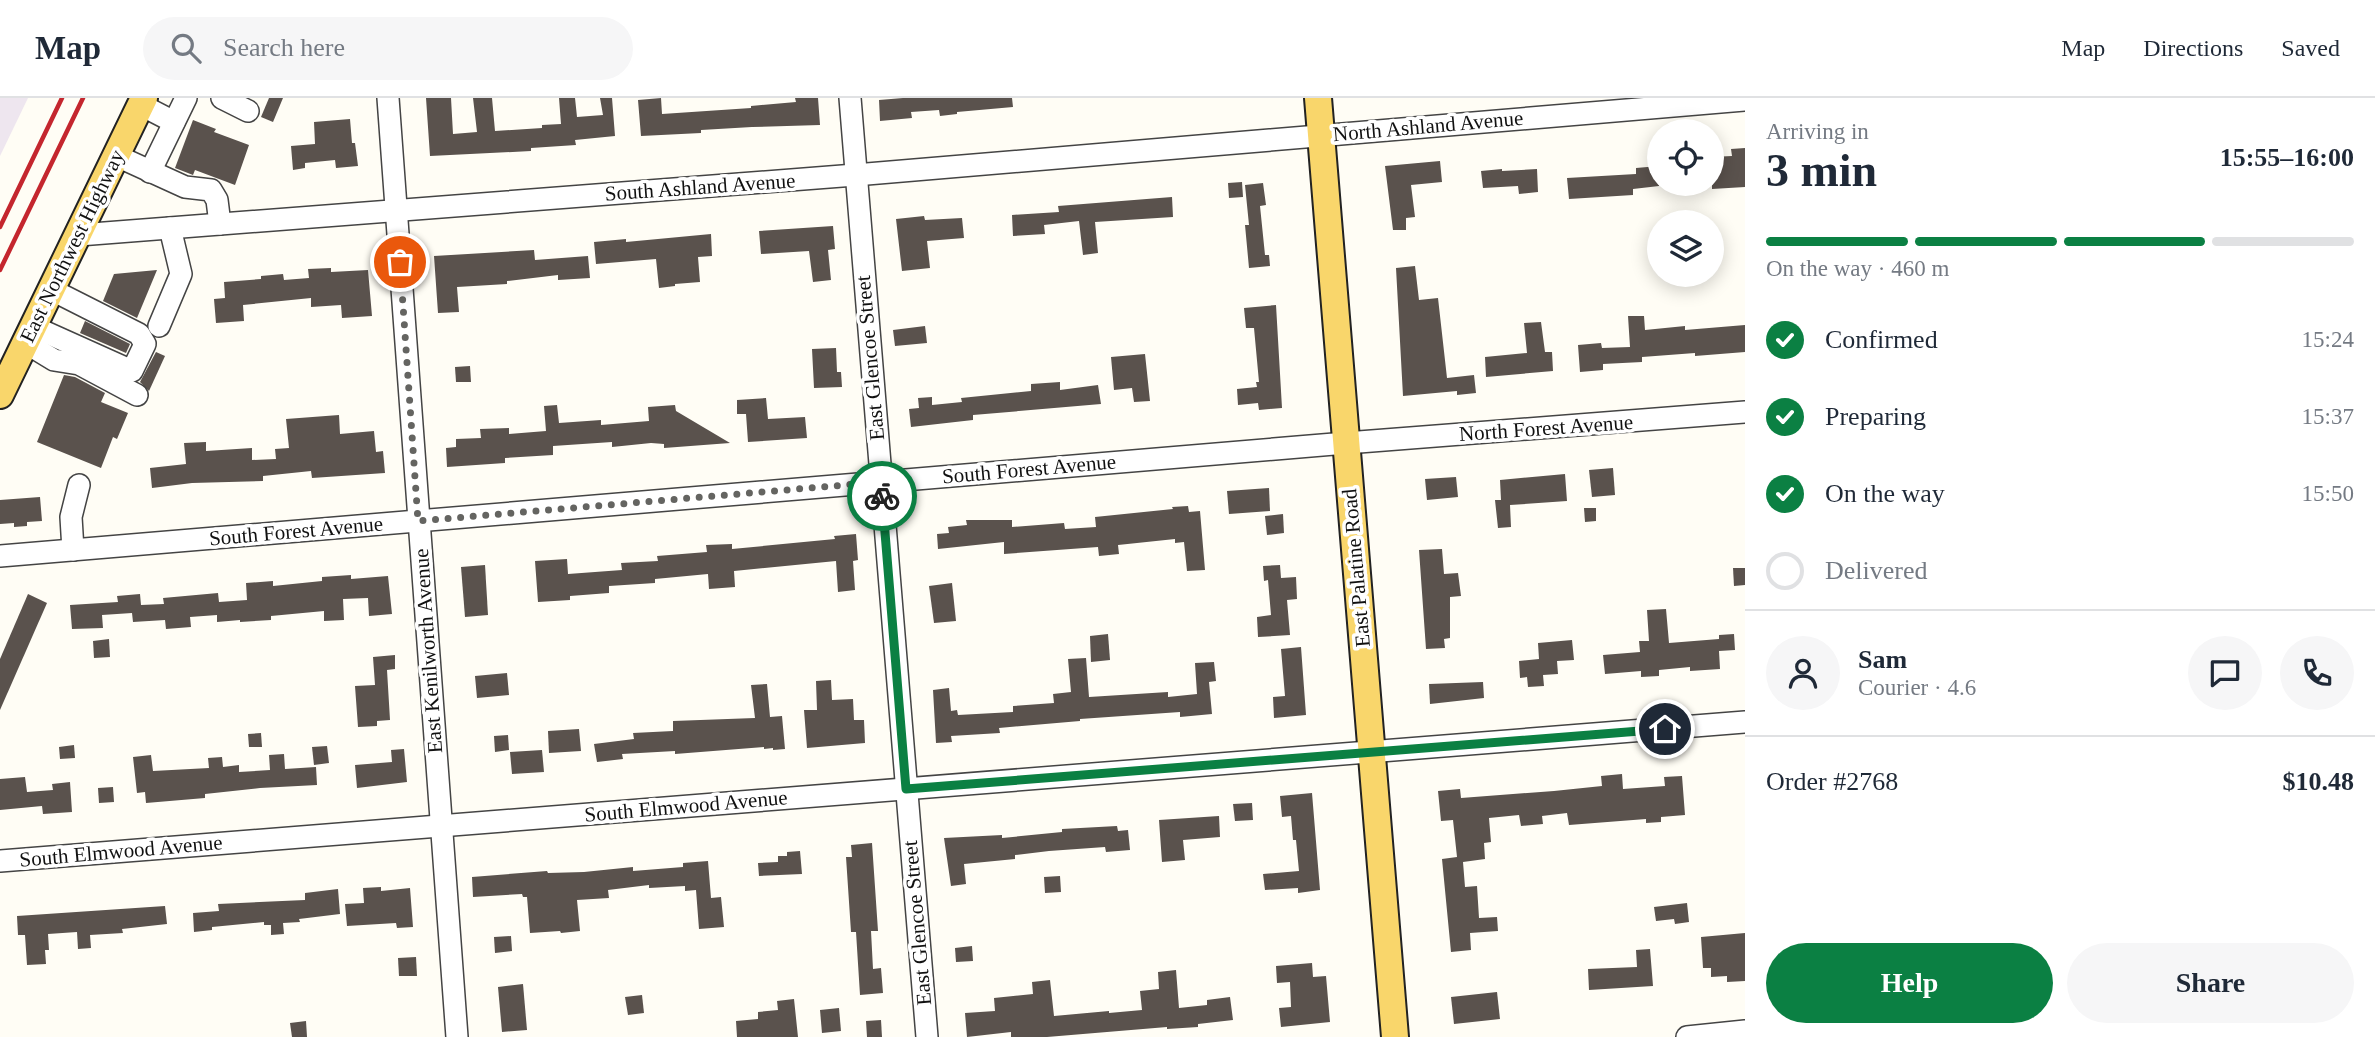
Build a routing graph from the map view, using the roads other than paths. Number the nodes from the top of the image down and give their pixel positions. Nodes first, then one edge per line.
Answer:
1 (186, 98) edge
2 (222, 98) edge
3 (388, 98) edge
4 (850, 98) edge
5 (1318, 98) edge
6 (1745, 100) edge
7 (143, 102) edge
8 (248, 111) dead end
9 (174, 122) junction
10 (1321, 135) junction
11 (117, 156) junction
12 (150, 172) junction
13 (855, 175) junction
14 (396, 211) junction
15 (220, 224) junction
16 (170, 228) junction
17 (79, 235) junction
18 (52, 290) junction
19 (159, 326) dead end
20 (30, 335) junction
21 (0, 395) edge
22 (137, 396) dead end
23 (1745, 412) edge
24 (1346, 443) junction
25 (881, 482) junction
26 (79, 485) dead end
27 (418, 521) junction
28 (74, 550) junction
29 (0, 556) edge
30 (1745, 722) edge
31 (1372, 751) junction
32 (906, 789) junction
33 (440, 826) junction
34 (0, 861) edge
35 (1745, 1031) edge
36 (457, 1037) edge
37 (927, 1037) edge
38 (1395, 1037) edge
39 (1687, 1037) edge

1 - 9 street
2 - 8 street
3 - 14 street, East Kenilworth Avenue
4 - 13 street, East Glencoe Street
5 - 10 main road, East Palatine Road
6 - 10 street, North Ashland Avenue
7 - 9 street
7 - 11 main road, East Northwest Highway
9 - 12 street
10 - 13 street, South Ashland Avenue
10 - 24 main road, East Palatine Road
11 - 12 street
11 - 17 main road, East Northwest Highway
12 - 15 street
13 - 14 street, South Ashland Avenue
13 - 25 street, East Glencoe Street
14 - 15 street, South Ashland Avenue
14 - 27 street, East Kenilworth Avenue
15 - 16 street, South Ashland Avenue
16 - 17 street, South Ashland Avenue
16 - 19 street
17 - 18 main road, East Northwest Highway
18 - 20 main road, East Northwest Highway
18 - 20 street
20 - 21 main road, East Northwest Highway
20 - 22 street
23 - 24 street, North Forest Avenue
24 - 25 street, South Forest Avenue
24 - 31 main road, East Palatine Road
25 - 27 street, South Forest Avenue
25 - 32 street, East Glencoe Street
26 - 28 street
27 - 28 street, South Forest Avenue
27 - 33 street, East Kenilworth Avenue
28 - 29 street, South Forest Avenue
30 - 31 street, South Elmwood Avenue
31 - 32 street, South Elmwood Avenue
31 - 38 main road, East Palatine Road
32 - 33 street, South Elmwood Avenue
32 - 37 street, East Glencoe Street
33 - 34 street, South Elmwood Avenue
33 - 36 street, East Kenilworth Avenue
35 - 39 street

